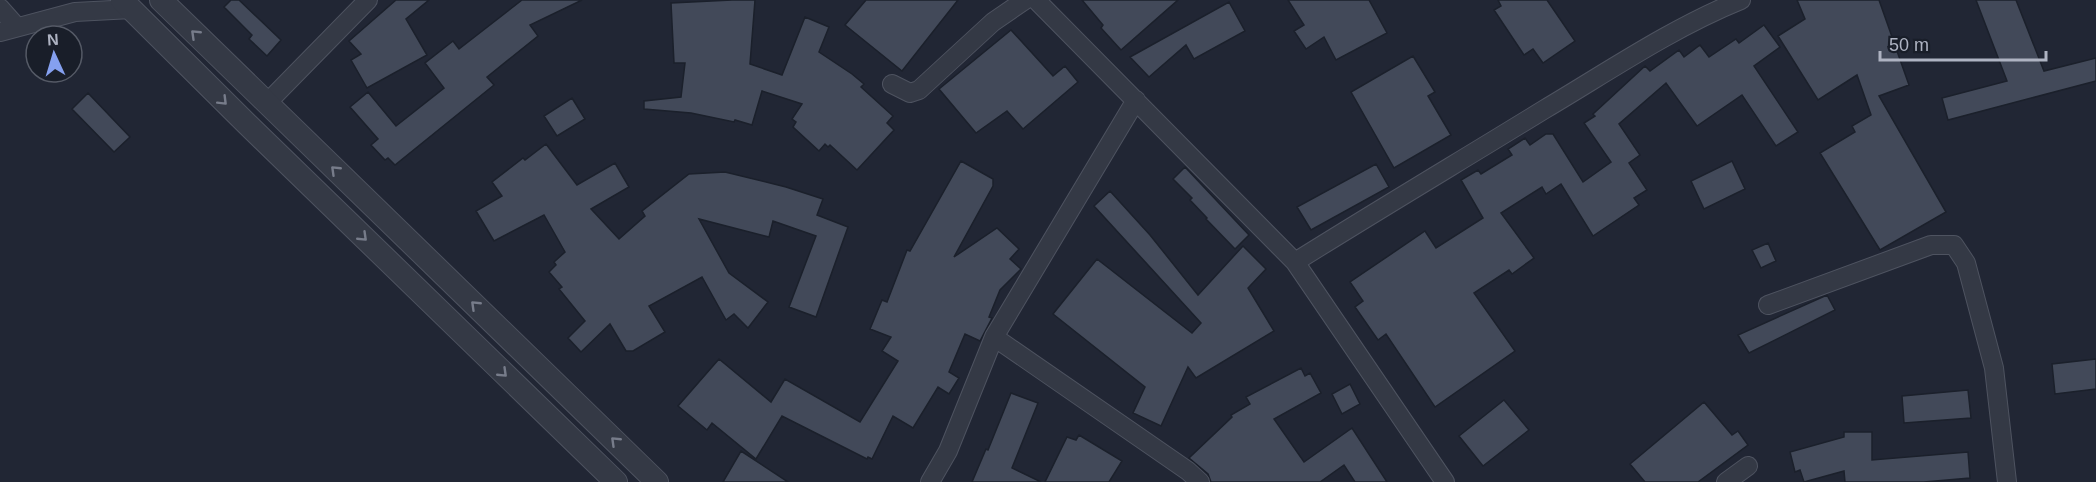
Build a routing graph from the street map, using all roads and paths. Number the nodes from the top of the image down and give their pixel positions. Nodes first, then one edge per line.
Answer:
1 (161, 0) edge
2 (369, 0) edge
3 (1025, 0) edge
4 (1036, 0) edge
5 (1741, 0) edge
6 (127, 4) edge
7 (70, 6) edge
8 (0, 8) edge
9 (8, 29) edge
10 (892, 84) dead end
11 (1136, 100) junction
12 (266, 104) junction
13 (1295, 262) junction
14 (1768, 305) dead end
15 (994, 337) junction
16 (1748, 466) dead end
17 (616, 482) edge
18 (657, 482) edge
19 (930, 482) edge
20 (1200, 482) edge
21 (1445, 482) edge
22 (1726, 482) edge
23 (2007, 482) edge

12 -> 1 street
2 - 12 street
3 - 10 street
4 - 11 street
5 - 13 street
6 - 7 street
6 -> 17 street
7 - 9 street
8 - 9 street
11 - 13 street
11 - 15 street
18 -> 12 street
13 - 21 street
14 - 23 street
15 - 19 street
15 - 20 street
16 - 22 street

